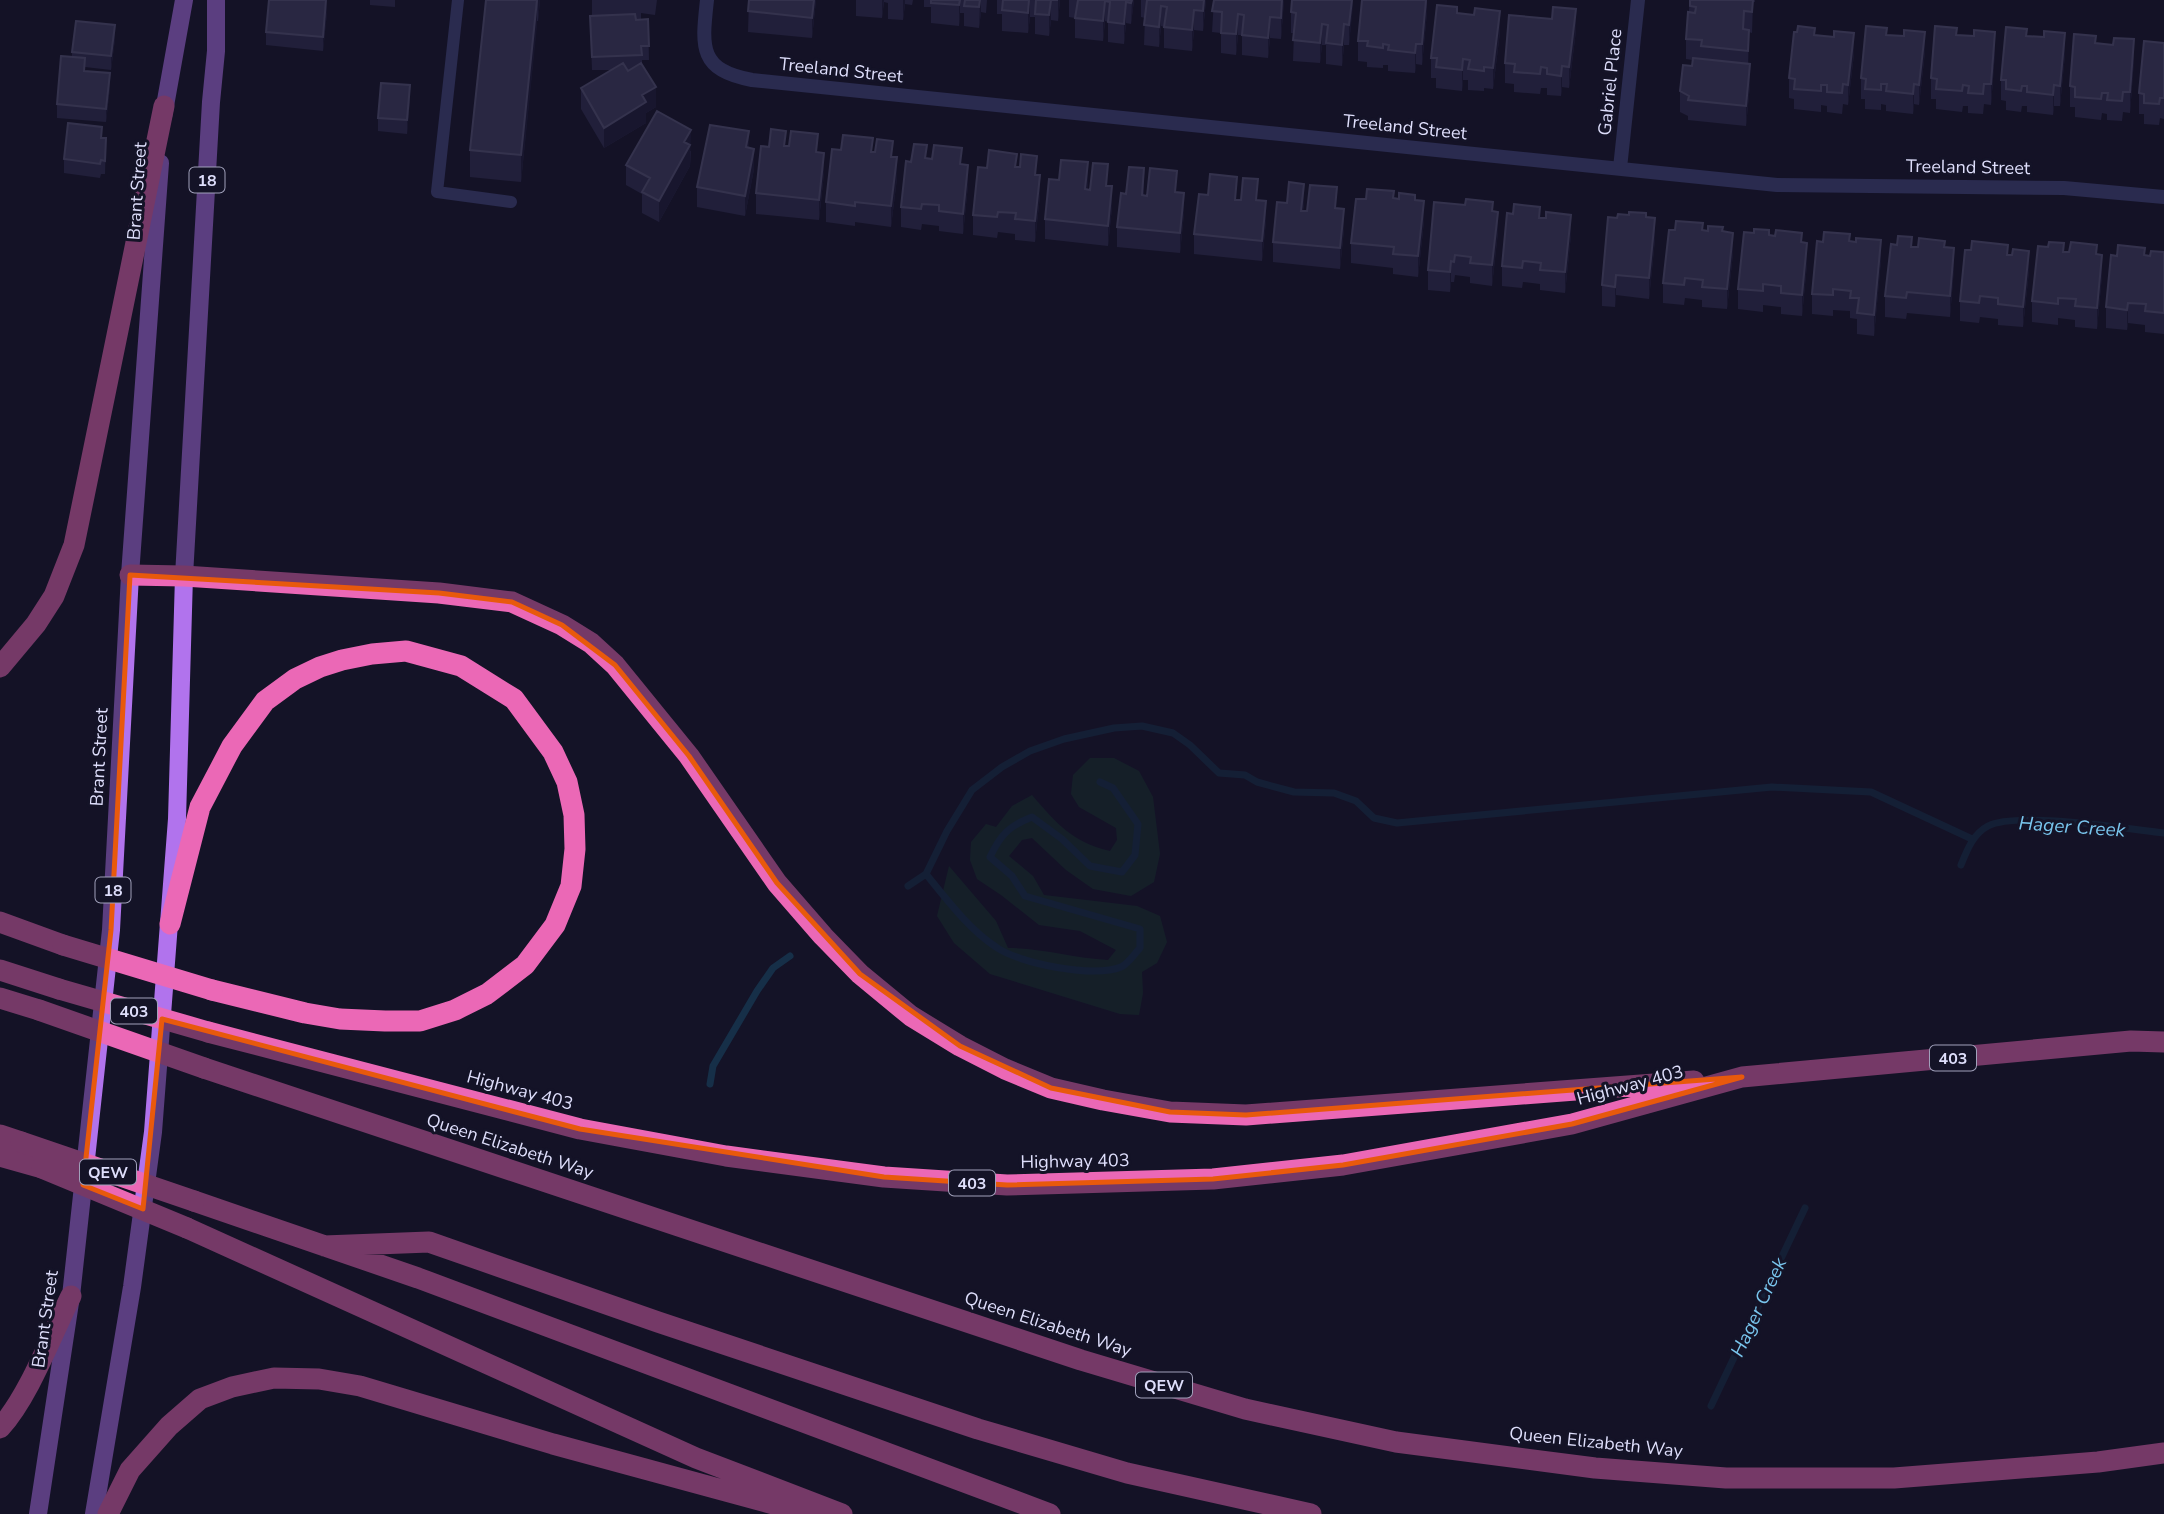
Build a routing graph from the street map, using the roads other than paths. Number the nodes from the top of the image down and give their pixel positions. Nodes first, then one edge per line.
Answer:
1 (184, 0) edge
2 (213, 0) edge
3 (458, 0) edge
4 (707, 0) edge
5 (1638, 0) edge
6 (164, 106) junction
7 (1620, 168) junction
8 (2164, 197) edge
9 (512, 202) dead end
10 (130, 575) junction
11 (184, 576) junction
12 (0, 667) edge
13 (0, 922) edge
14 (170, 924) junction
15 (0, 970) edge
16 (0, 998) edge
17 (2164, 1042) edge
18 (1742, 1077) junction
19 (0, 1135) edge
20 (0, 1156) edge
21 (324, 1246) junction
22 (71, 1296) junction
23 (0, 1428) edge
24 (2164, 1453) edge
25 (38, 1514) edge
26 (94, 1514) edge
27 (108, 1514) edge
28 (810, 1514) edge
29 (842, 1514) edge
30 (1050, 1514) edge
31 (1311, 1514) edge

1 - 6 main road, Brant Street / 18
2 - 11 main road, 18
3 - 9 lane
4 - 7 street, Treeland Street
5 - 7 street, Gabriel Place
6 - 10 main road, Brant Street / 18
6 - 12 highway
7 - 8 street, Treeland Street
10 - 11 highway
10 - 22 main road, Brant Street / 18
11 - 14 main road, 18
11 - 18 highway
13 - 14 highway, bridge
14 - 26 main road, 18
15 - 18 highway, Highway 403 / 403, bridge
16 - 24 highway, Queen Elizabeth Way / QEW, bridge
17 - 18 highway, Highway 403 / 403
19 - 21 highway, QEW, bridge
20 - 29 highway, bridge
21 - 30 highway
21 - 31 highway, QEW
22 - 23 highway
22 - 25 main road, Brant Street / 18
27 - 28 highway

